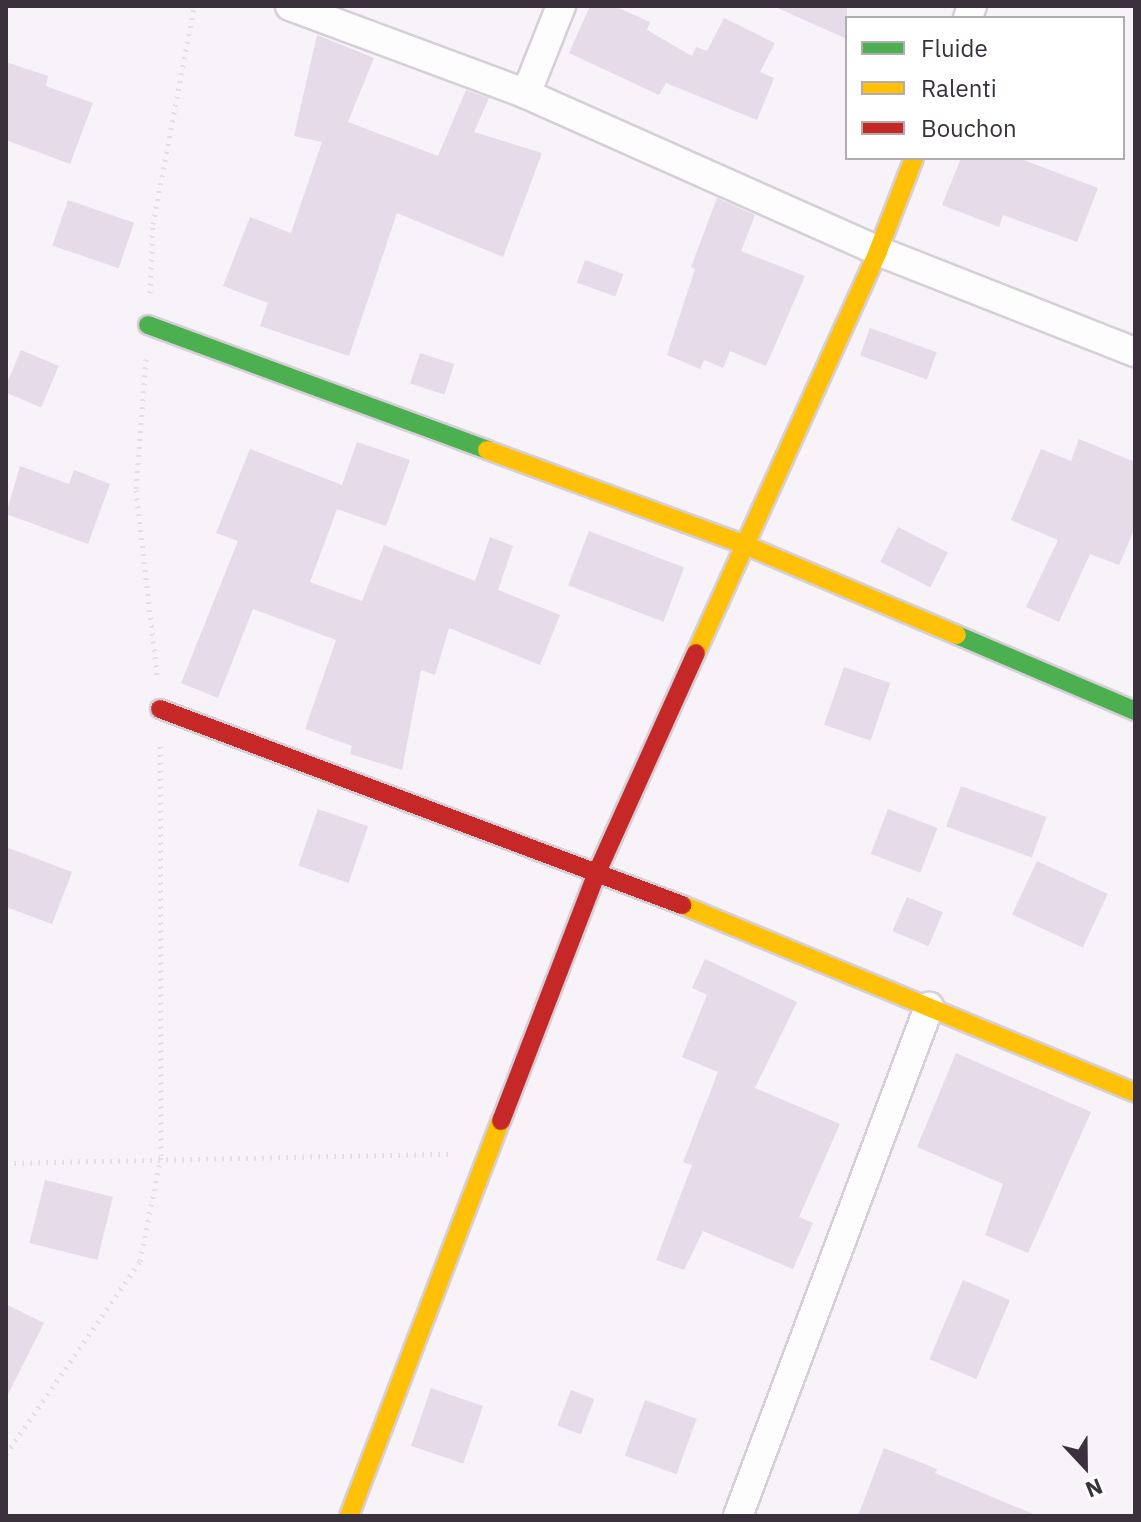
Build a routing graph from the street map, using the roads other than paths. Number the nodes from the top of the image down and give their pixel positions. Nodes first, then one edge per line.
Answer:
1 (290, 6) edge
2 (561, 6) edge
3 (526, 94) junction
4 (913, 160) edge
5 (878, 251) junction
6 (148, 325) road end
7 (1135, 352) edge
8 (745, 545) junction
9 (160, 709) road end
10 (1135, 711) edge
11 (598, 870) junction
12 (929, 1007) junction
13 (1135, 1093) edge
14 (349, 1516) edge
15 (738, 1516) edge

1 - 3 street
2 - 3 street
3 - 5 street
4 - 5 street
5 - 7 street
5 - 8 street
6 - 8 street
8 - 10 street
8 - 11 street
9 - 11 street
11 - 12 street
11 - 14 street
12 - 13 street
12 - 15 street

